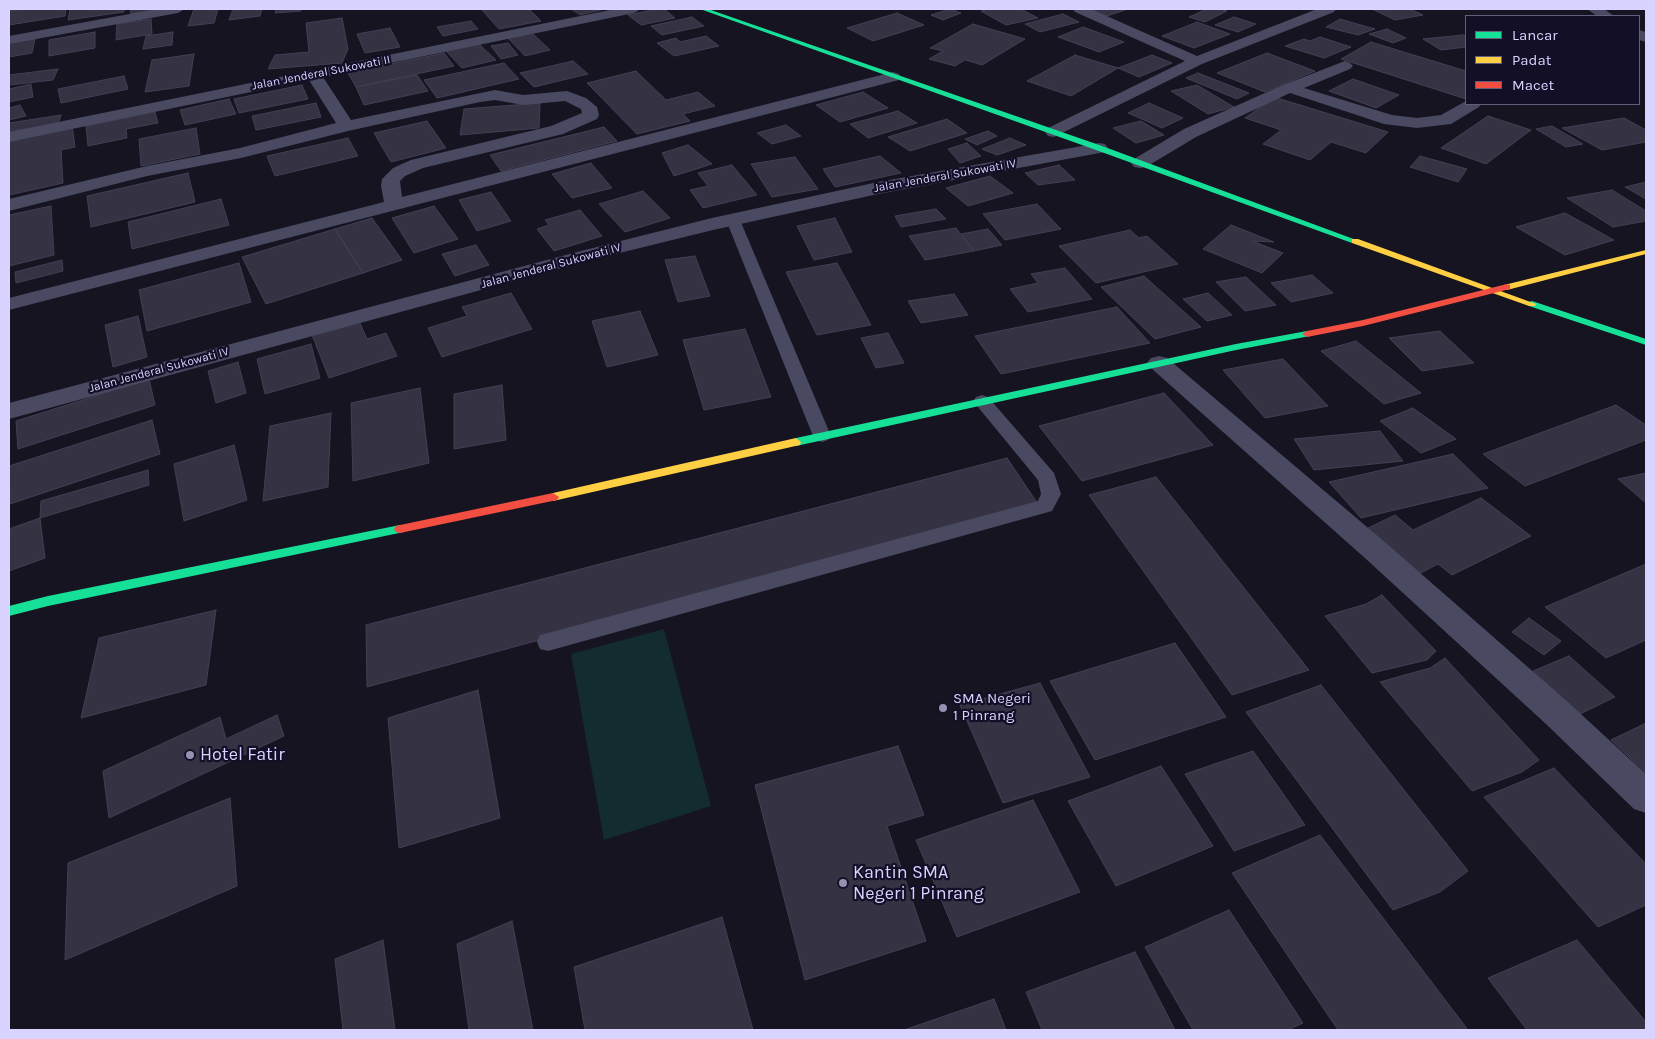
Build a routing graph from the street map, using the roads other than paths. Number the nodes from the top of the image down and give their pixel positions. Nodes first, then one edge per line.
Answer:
1 (178, 9) edge
2 (634, 9) edge
3 (703, 9) edge
4 (1080, 9) edge
5 (1329, 9) edge
6 (1594, 9) edge
7 (1281, 11) dead end
8 (1605, 15) edge
9 (1303, 20) junction
10 (9, 40) edge
11 (1197, 61) junction
12 (1345, 66) dead end
13 (314, 75) junction
14 (893, 77) junction
15 (1289, 88) junction
16 (1471, 105) edge
17 (346, 126) junction
18 (1054, 132) junction
19 (9, 136) edge
20 (1099, 148) junction
21 (1140, 163) junction
22 (394, 204) junction
23 (9, 205) edge
24 (733, 220) junction
25 (1646, 252) edge
26 (1495, 292) junction
27 (9, 304) edge
28 (1646, 342) edge
29 (1159, 363) junction
30 (982, 401) junction
31 (9, 411) edge
32 (822, 436) junction
33 (9, 611) edge
34 (548, 642) dead end
35 (1646, 797) edge

1 - 10 street
2 - 13 street, Jalan Jenderal Sukowati II
3 - 14 street
4 - 11 street
5 - 9 street
6 - 8 street
7 - 9 street
9 - 11 street
11 - 18 street
12 - 15 street
13 - 17 street
13 - 19 street, Jalan Jenderal Sukowati II
14 - 18 street
14 - 22 street
15 - 16 street
15 - 21 street
17 - 22 street
17 - 23 street
18 - 20 street
20 - 21 street
20 - 24 street, Jalan Jenderal Sukowati IV
21 - 26 street
22 - 27 street
24 - 31 street, Jalan Jenderal Sukowati IV
24 - 32 lane
25 - 26 street
26 - 28 street
26 - 29 street
29 - 30 street
29 - 35 street
30 - 32 street
30 - 34 lane
32 - 33 street

